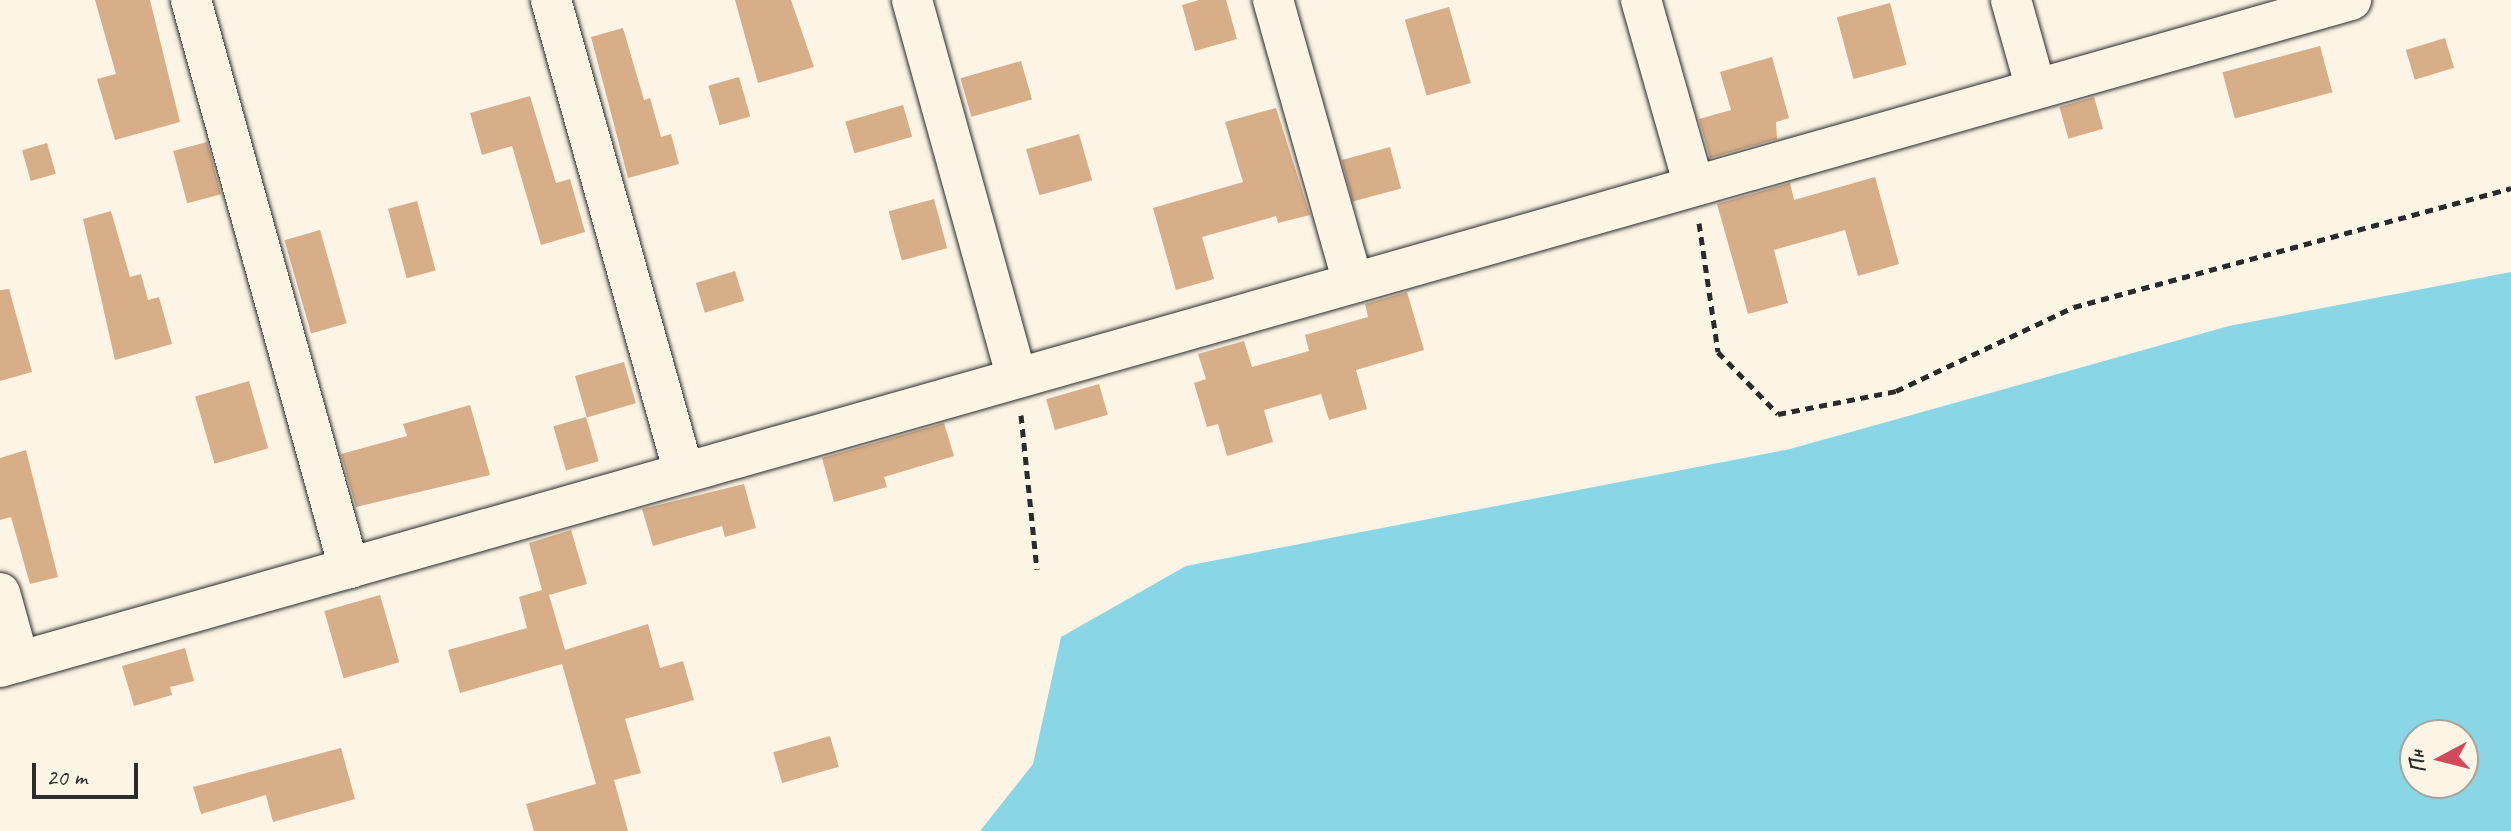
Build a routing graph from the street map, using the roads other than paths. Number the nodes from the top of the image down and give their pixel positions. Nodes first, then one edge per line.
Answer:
1 (191, 0) edge
2 (551, 0) edge
3 (912, 0) edge
4 (1273, 0) edge
5 (1641, 0) edge
6 (2011, 0) edge
7 (2351, 0) edge
8 (2036, 89) junction
9 (1694, 186) junction
10 (1353, 283) junction
11 (1017, 378) junction
12 (684, 473) junction
13 (349, 568) junction
14 (0, 593) edge
15 (10, 664) edge

1 - 13 street
2 - 12 street
3 - 11 street
4 - 10 street
5 - 9 street
6 - 8 street
7 - 8 street
8 - 9 street
9 - 10 street
10 - 11 street
11 - 12 street
12 - 13 street
13 - 15 street
14 - 15 street

